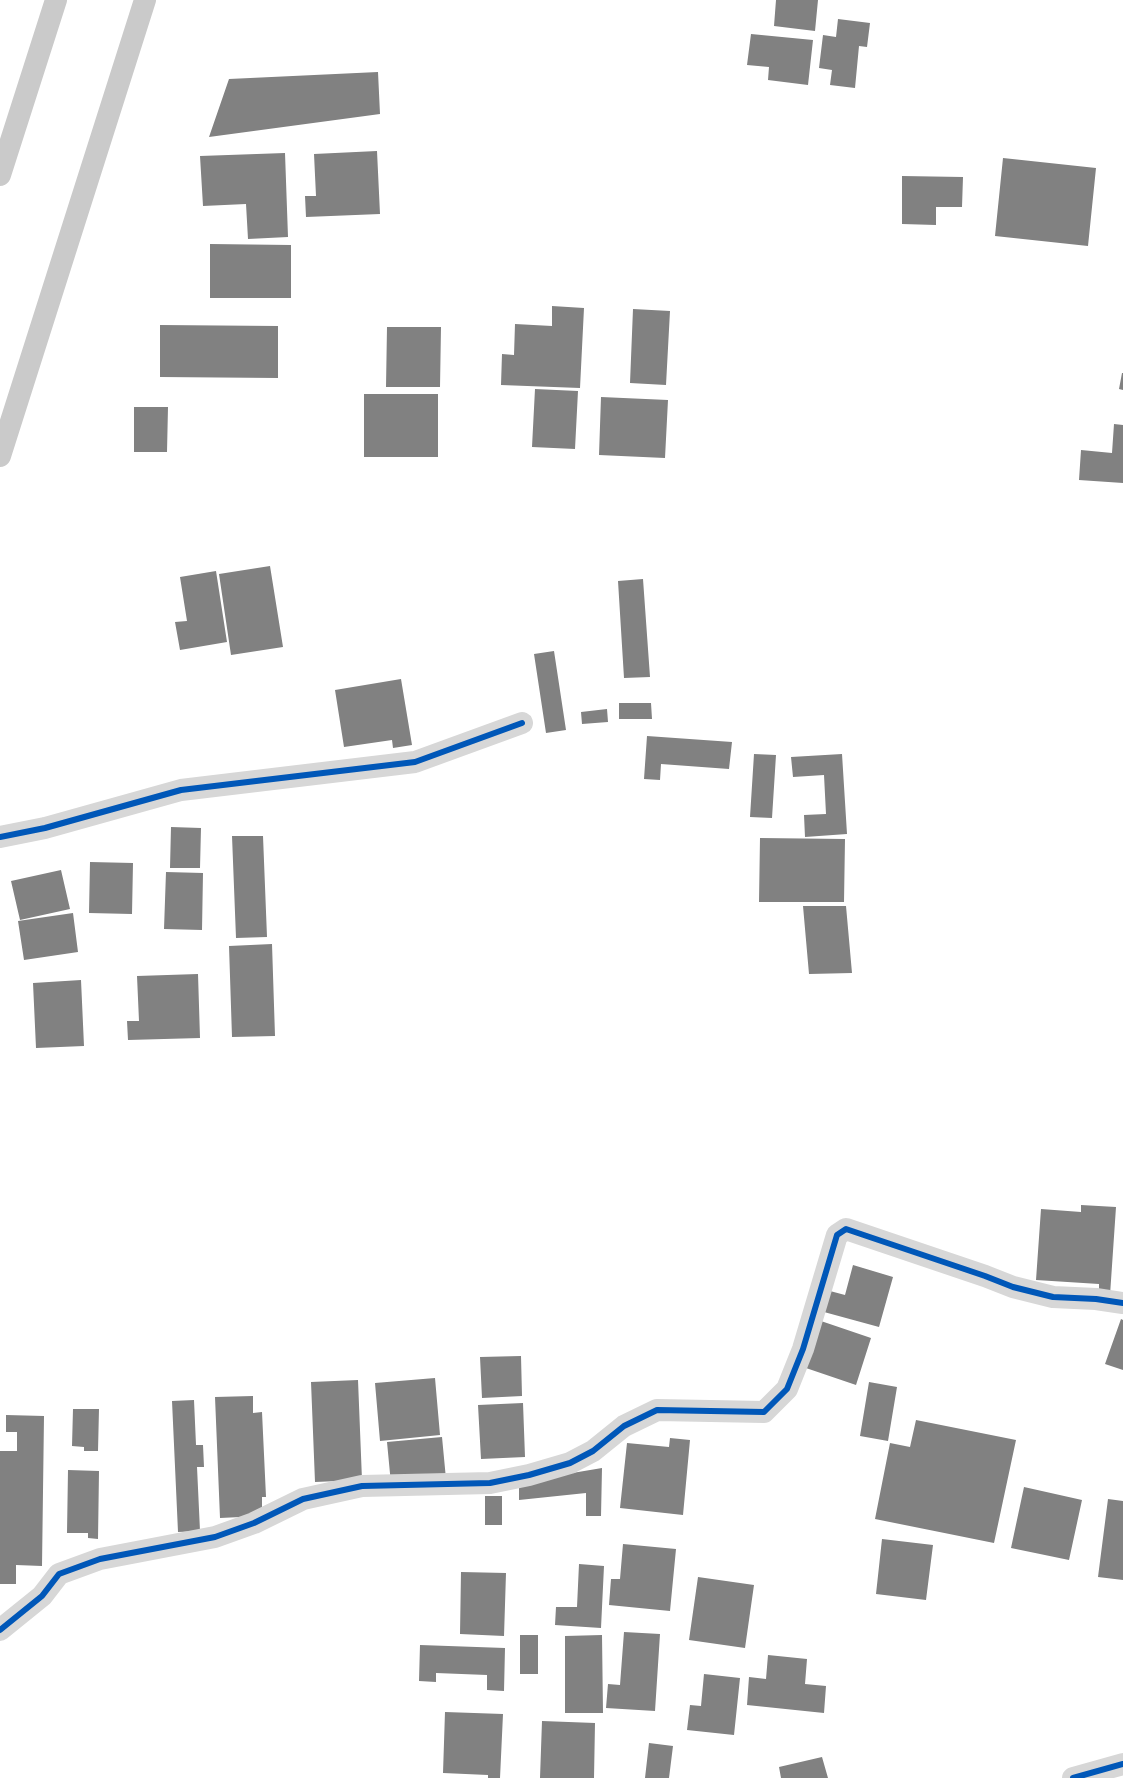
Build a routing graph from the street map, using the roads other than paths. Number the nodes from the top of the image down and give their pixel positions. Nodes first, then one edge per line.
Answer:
1 (56, 0) edge
2 (145, 0) edge
3 (5, 145) edge
4 (0, 175) edge
5 (0, 456) edge
6 (522, 723) dead end
7 (0, 837) edge
8 (1123, 1303) edge
9 (0, 1630) edge
10 (1123, 1764) edge
11 (1073, 1778) edge

1 - 3 main road
2 - 5 main road
3 - 4 main road
6 - 7 street
8 - 9 street
10 - 11 street

